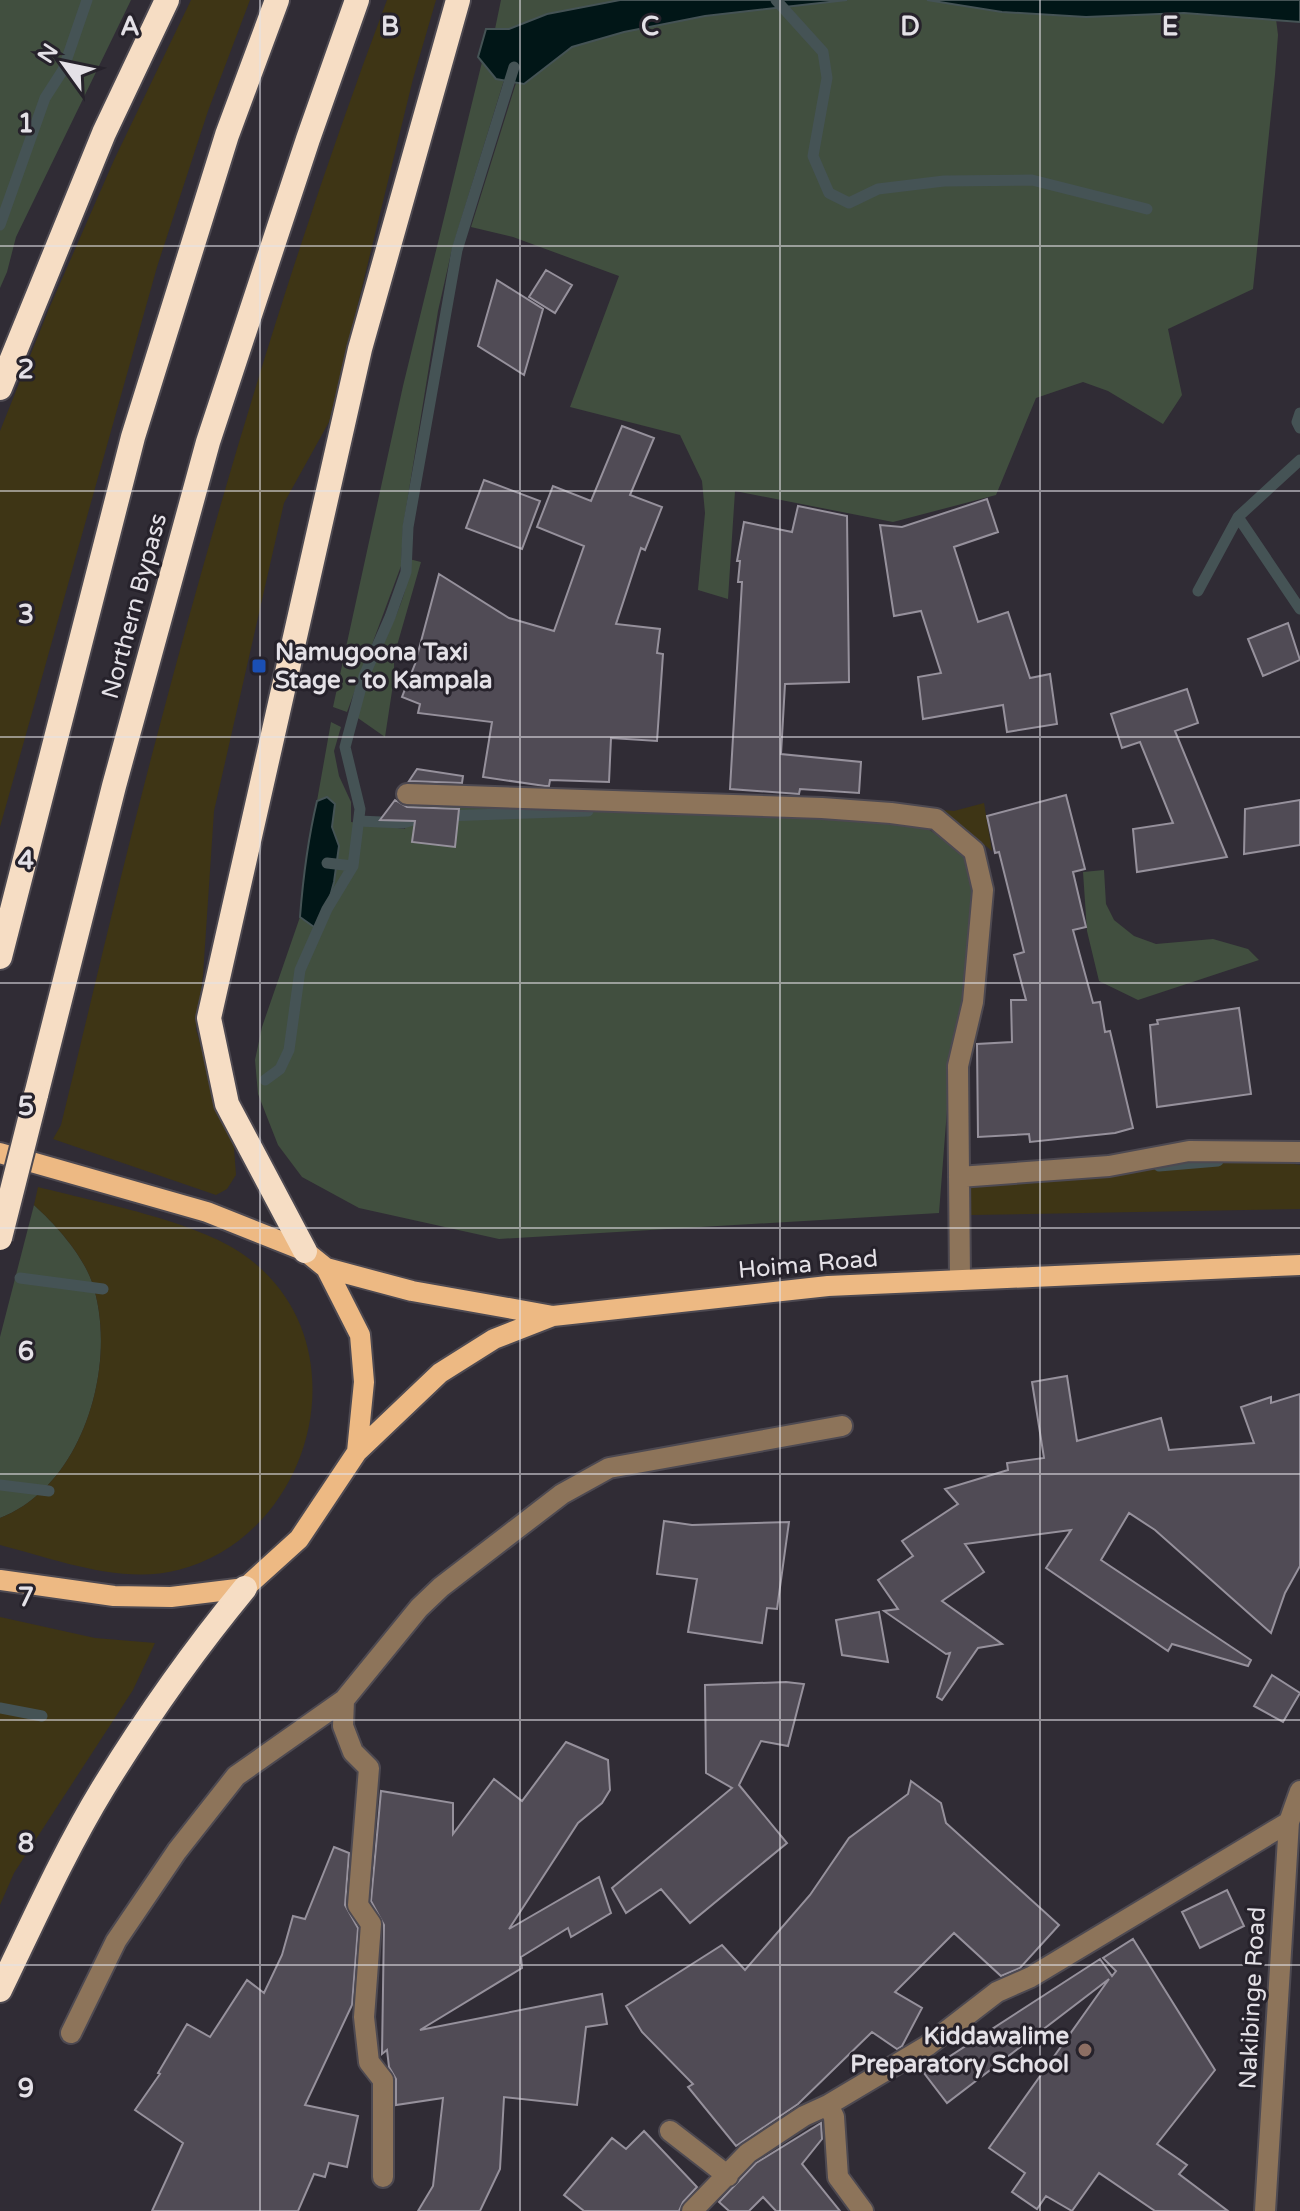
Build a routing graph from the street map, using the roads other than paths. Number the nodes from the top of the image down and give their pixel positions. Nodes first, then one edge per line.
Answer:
1 (167, 0) edge
2 (277, 0) edge
3 (357, 0) edge
4 (458, 0) edge
5 (0, 388) edge
6 (407, 794) dead end
7 (0, 957) edge
8 (1300, 1152) edge
9 (0, 1153) edge
10 (959, 1177) junction
11 (0, 1238) edge
12 (305, 1251) junction
13 (1300, 1265) edge
14 (326, 1268) junction
15 (960, 1280) junction
16 (553, 1316) junction
17 (842, 1426) dead end
18 (357, 1452) junction
19 (0, 1580) edge
20 (245, 1588) junction
21 (344, 1700) junction
22 (1300, 1791) edge
23 (1289, 1822) junction
24 (0, 1990) edge
25 (71, 2033) dead end
26 (828, 2105) junction
27 (670, 2131) dead end
28 (728, 2176) junction
29 (383, 2177) dead end
30 (692, 2211) edge
31 (863, 2211) edge
32 (1265, 2211) edge

1 - 5 highway
2 - 7 highway, Northern Bypass
3 - 11 highway, Northern Bypass, bridge
4 - 12 highway
6 - 10 street
8 - 10 street
9 - 12 main road
10 - 15 street
12 - 14 main road
13 - 15 main road, Hoima Road
14 - 16 main road, Hoima Road
14 - 18 main road
15 - 16 main road, Hoima Road
16 - 18 main road
17 - 21 street
18 - 20 main road
19 - 20 main road
20 - 24 highway
21 - 25 street
21 - 29 street
22 - 23 street, Nakibinge Road
23 - 26 street
23 - 32 street, Nakibinge Road
26 - 28 street
26 - 31 street
27 - 28 street
28 - 30 street

